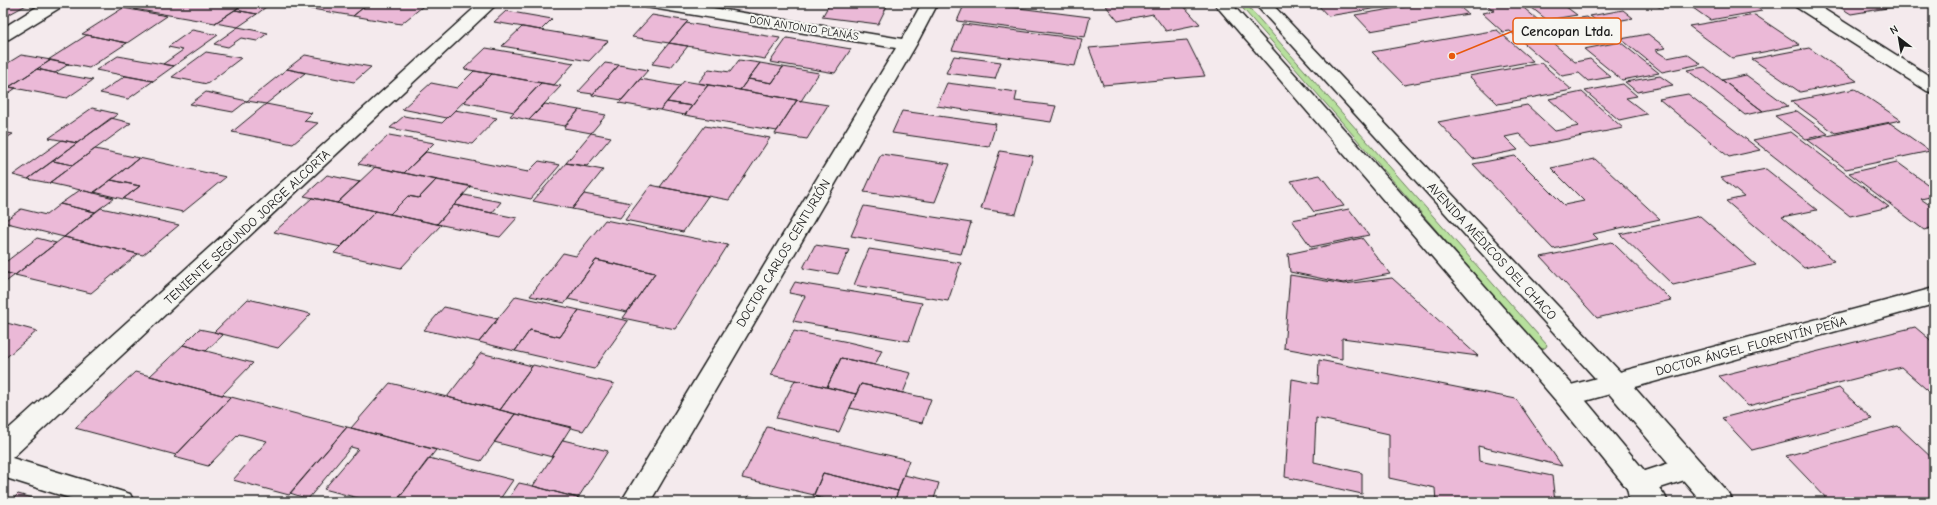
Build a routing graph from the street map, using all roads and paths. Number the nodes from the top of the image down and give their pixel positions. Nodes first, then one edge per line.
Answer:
1 (55, 3) edge
2 (490, 3) edge
3 (652, 3) edge
4 (930, 3) edge
5 (1222, 3) edge
6 (1262, 3) edge
7 (1802, 3) edge
8 (3, 35) edge
9 (907, 45) junction
10 (1934, 87) edge
11 (1934, 296) edge
12 (1614, 383) junction
13 (1567, 396) junction
14 (3, 450) edge
15 (3, 466) edge
16 (1688, 468) junction
17 (1646, 496) edge
18 (120, 502) edge
19 (635, 502) edge
20 (1718, 502) edge

1 - 8 street
2 - 14 street, TENIENTE SEGUNDO JORGE ALCORTA
3 - 9 street, DON ANTONIO PLANÁS
4 - 9 street, DOCTOR CARLOS CENTURIÓN
5 - 13 street
6 - 12 street, AVENIDA MÉDICOS DEL CHACO
7 - 10 street
9 - 19 street, DOCTOR CARLOS CENTURIÓN
11 - 12 street, DOCTOR ÁNGEL FLORENTÍN PEÑA
12 - 13 street, DOCTOR ÁNGEL FLORENTÍN PEÑA
12 - 16 street, AVENIDA MÉDICOS DEL CHACO
13 - 17 street
15 - 18 street
16 - 17 street
16 - 20 street, AVENIDA MÉDICOS DEL CHACO

